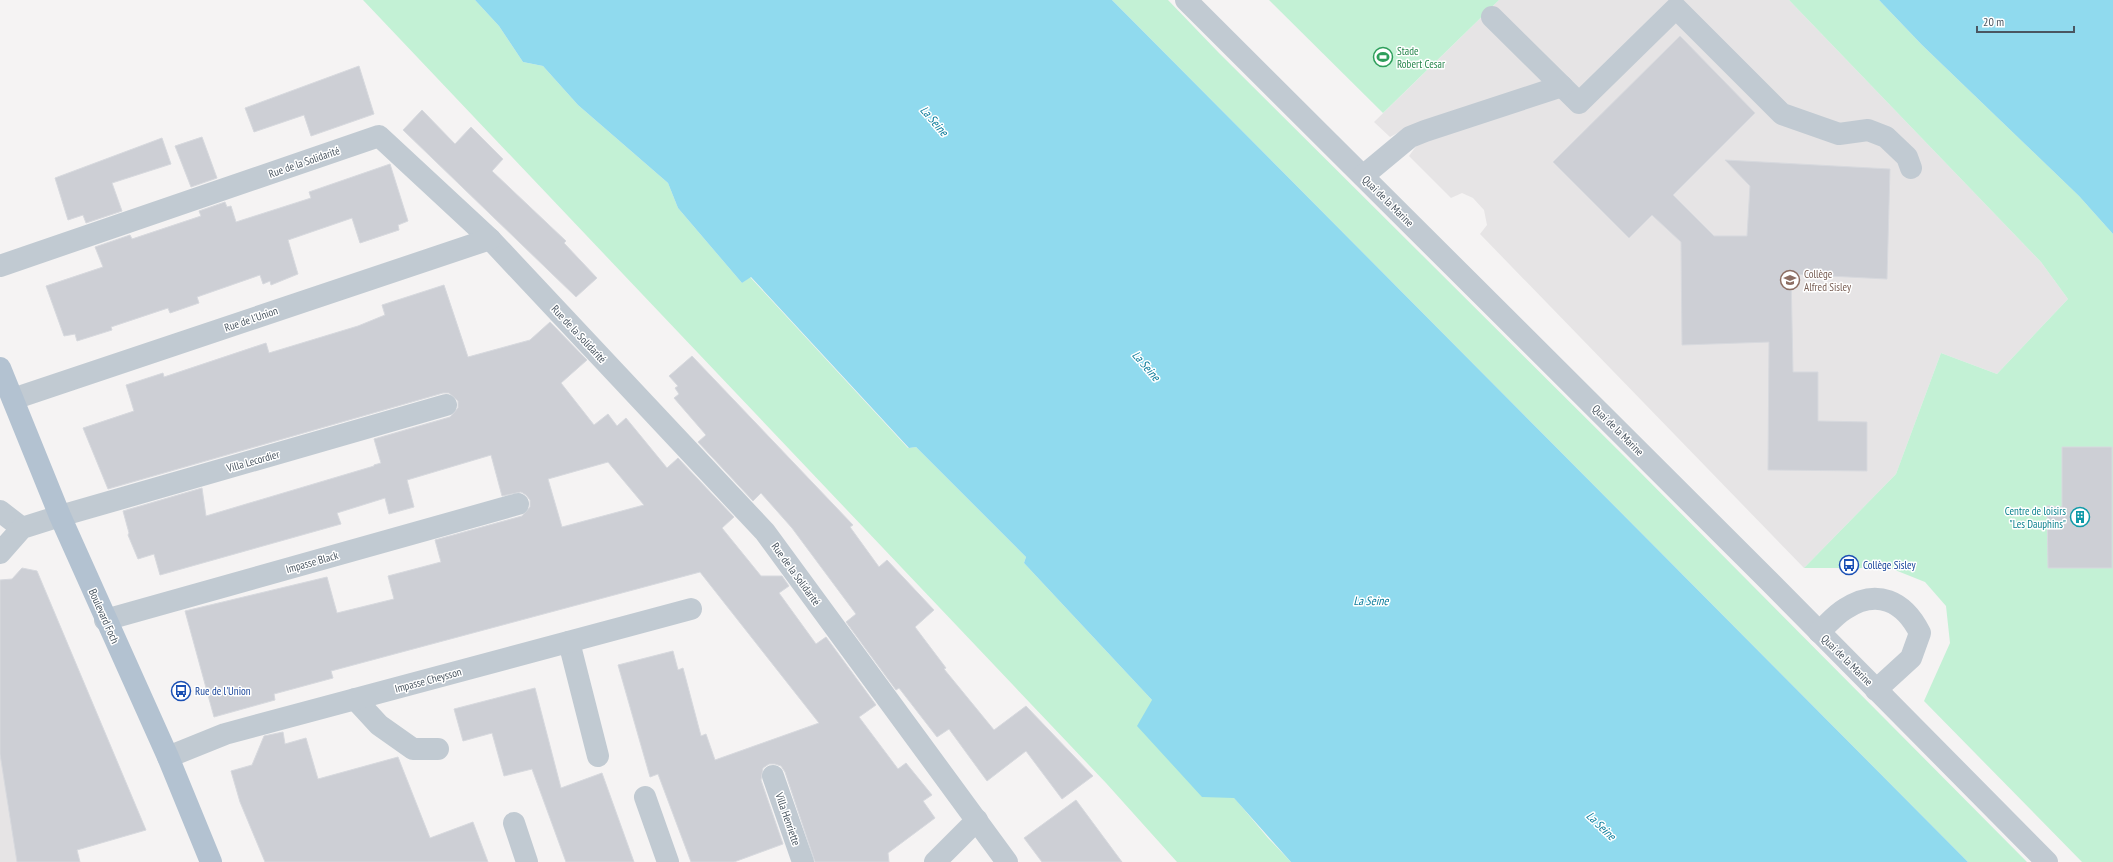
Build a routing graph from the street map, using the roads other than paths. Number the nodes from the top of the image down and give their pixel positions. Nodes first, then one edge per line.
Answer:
1 (1186, 0) edge
2 (1492, 18) dead end
3 (1562, 86) junction
4 (1911, 168) dead end
5 (1363, 176) junction
6 (490, 239) junction
7 (0, 266) edge
8 (0, 368) edge
9 (13, 399) junction
10 (446, 405) dead end
11 (518, 504) dead end
12 (0, 511) edge
13 (60, 516) junction
14 (22, 528) junction
15 (0, 553) edge
16 (691, 609) dead end
17 (105, 620) junction
18 (1820, 632) junction
19 (569, 642) junction
20 (1876, 690) junction
21 (354, 700) junction
22 (438, 749) dead end
23 (598, 756) dead end
24 (168, 757) junction
25 (773, 776) dead end
26 (645, 797) dead end
27 (977, 820) junction
28 (514, 823) dead end
29 (211, 862) edge
30 (528, 862) edge
31 (668, 862) edge
32 (803, 862) edge
33 (935, 862) edge
34 (1007, 862) edge
35 (2047, 862) edge

1 - 5 street, Quai de la Marine
2 - 3 street
3 - 4 street
3 - 5 street
5 - 18 street, Quai de la Marine
6 - 7 street, Rue de la Solidarité
6 - 9 street, Rue de l'Union
6 - 27 street, Rue de la Solidarité
8 - 9 main road, Boulevard Foch
9 - 13 main road, Boulevard Foch
10 - 13 street, Villa Lecordier
11 - 17 street, Impasse Black
12 - 14 street
13 - 14 street, Villa Lecordier
13 - 17 main road, Boulevard Foch
14 - 15 street
16 - 19 street, Impasse Cheysson
17 - 24 main road, Boulevard Foch
18 - 20 street, Quai de la Marine
18 - 20 street
19 - 21 street, Impasse Cheysson
19 - 23 street
20 - 35 street, Quai de la Marine
21 - 22 street
21 - 24 street, Impasse Cheysson
24 - 29 main road, Boulevard Foch
25 - 32 street, Villa Henriette
26 - 31 street
27 - 33 street
27 - 34 street, Rue de la Solidarité
28 - 30 street

